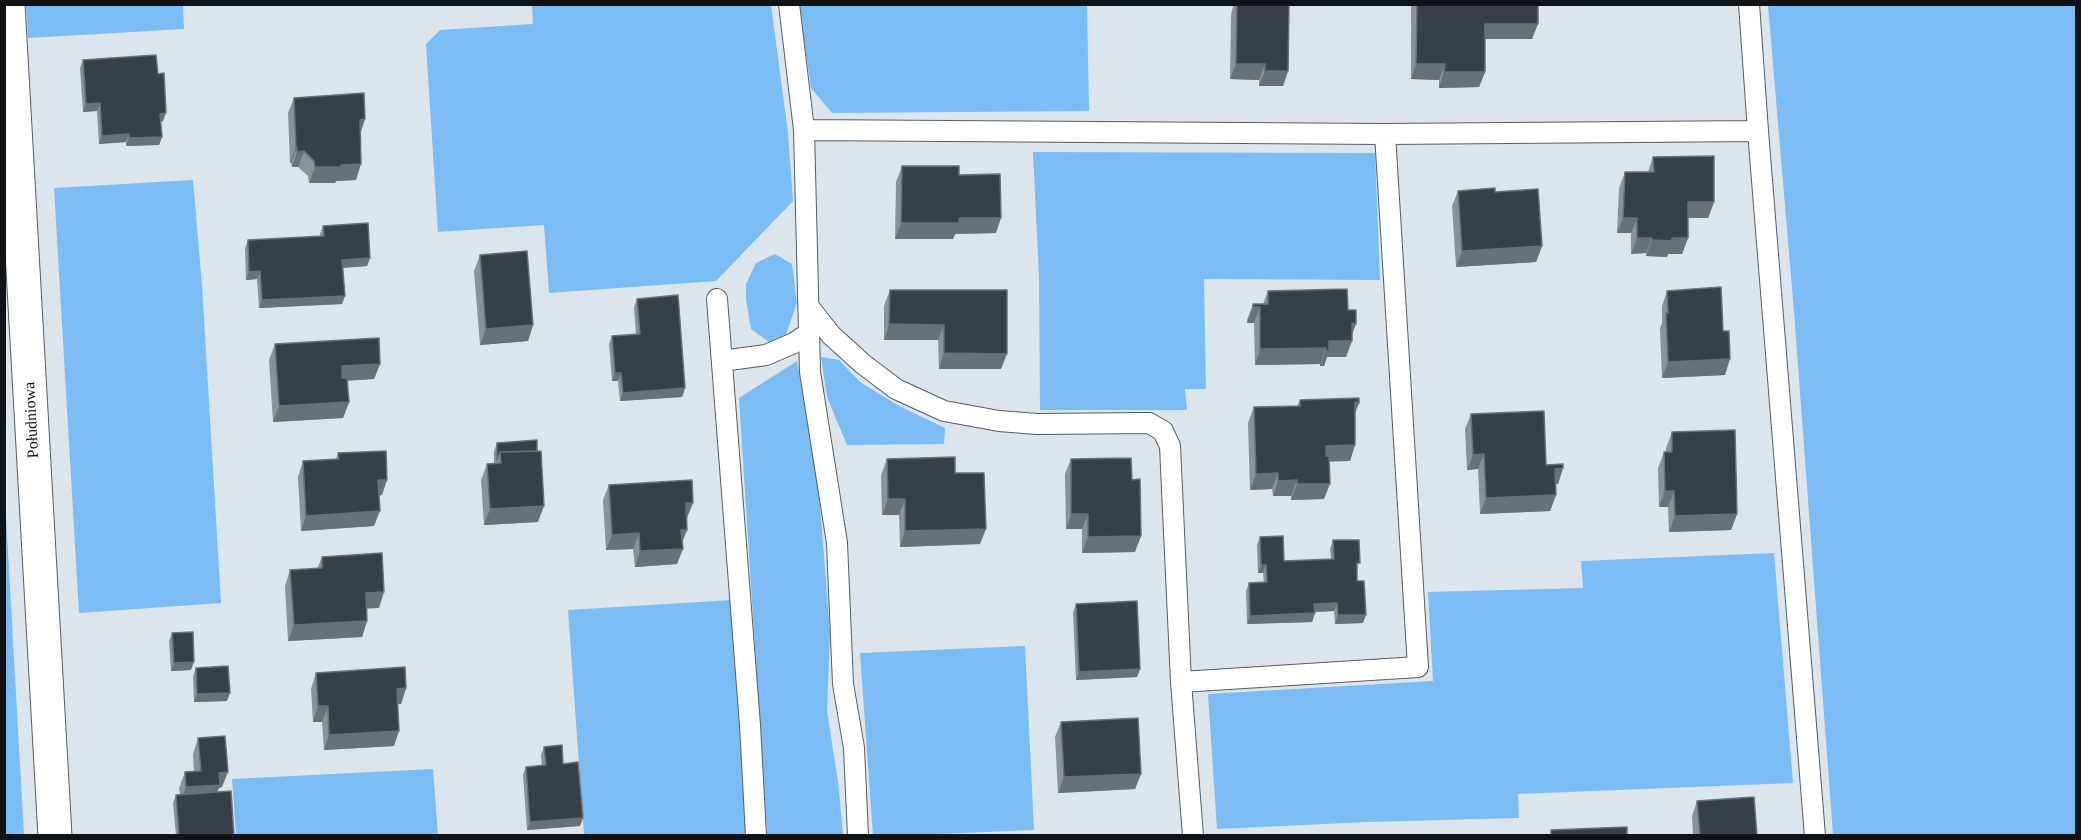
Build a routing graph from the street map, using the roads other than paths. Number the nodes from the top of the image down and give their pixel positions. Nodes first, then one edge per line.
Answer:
1 (8, 4) edge
2 (789, 4) edge
3 (1749, 4) edge
4 (804, 130) junction
5 (1758, 131) junction
6 (1385, 134) junction
7 (717, 299) dead end
8 (809, 307) junction
9 (809, 333) junction
10 (722, 361) junction
11 (1181, 682) junction
12 (56, 836) edge
13 (756, 836) edge
14 (858, 836) edge
15 (1193, 836) edge
16 (1815, 836) edge

1 - 12 street, Południowa
2 - 4 lane
3 - 5 lane
4 - 6 lane
4 - 8 lane
5 - 6 lane
5 - 16 lane
6 - 11 lane
7 - 10 lane
8 - 9 lane
8 - 11 lane
9 - 10 lane
9 - 14 lane
10 - 13 lane
11 - 15 lane

